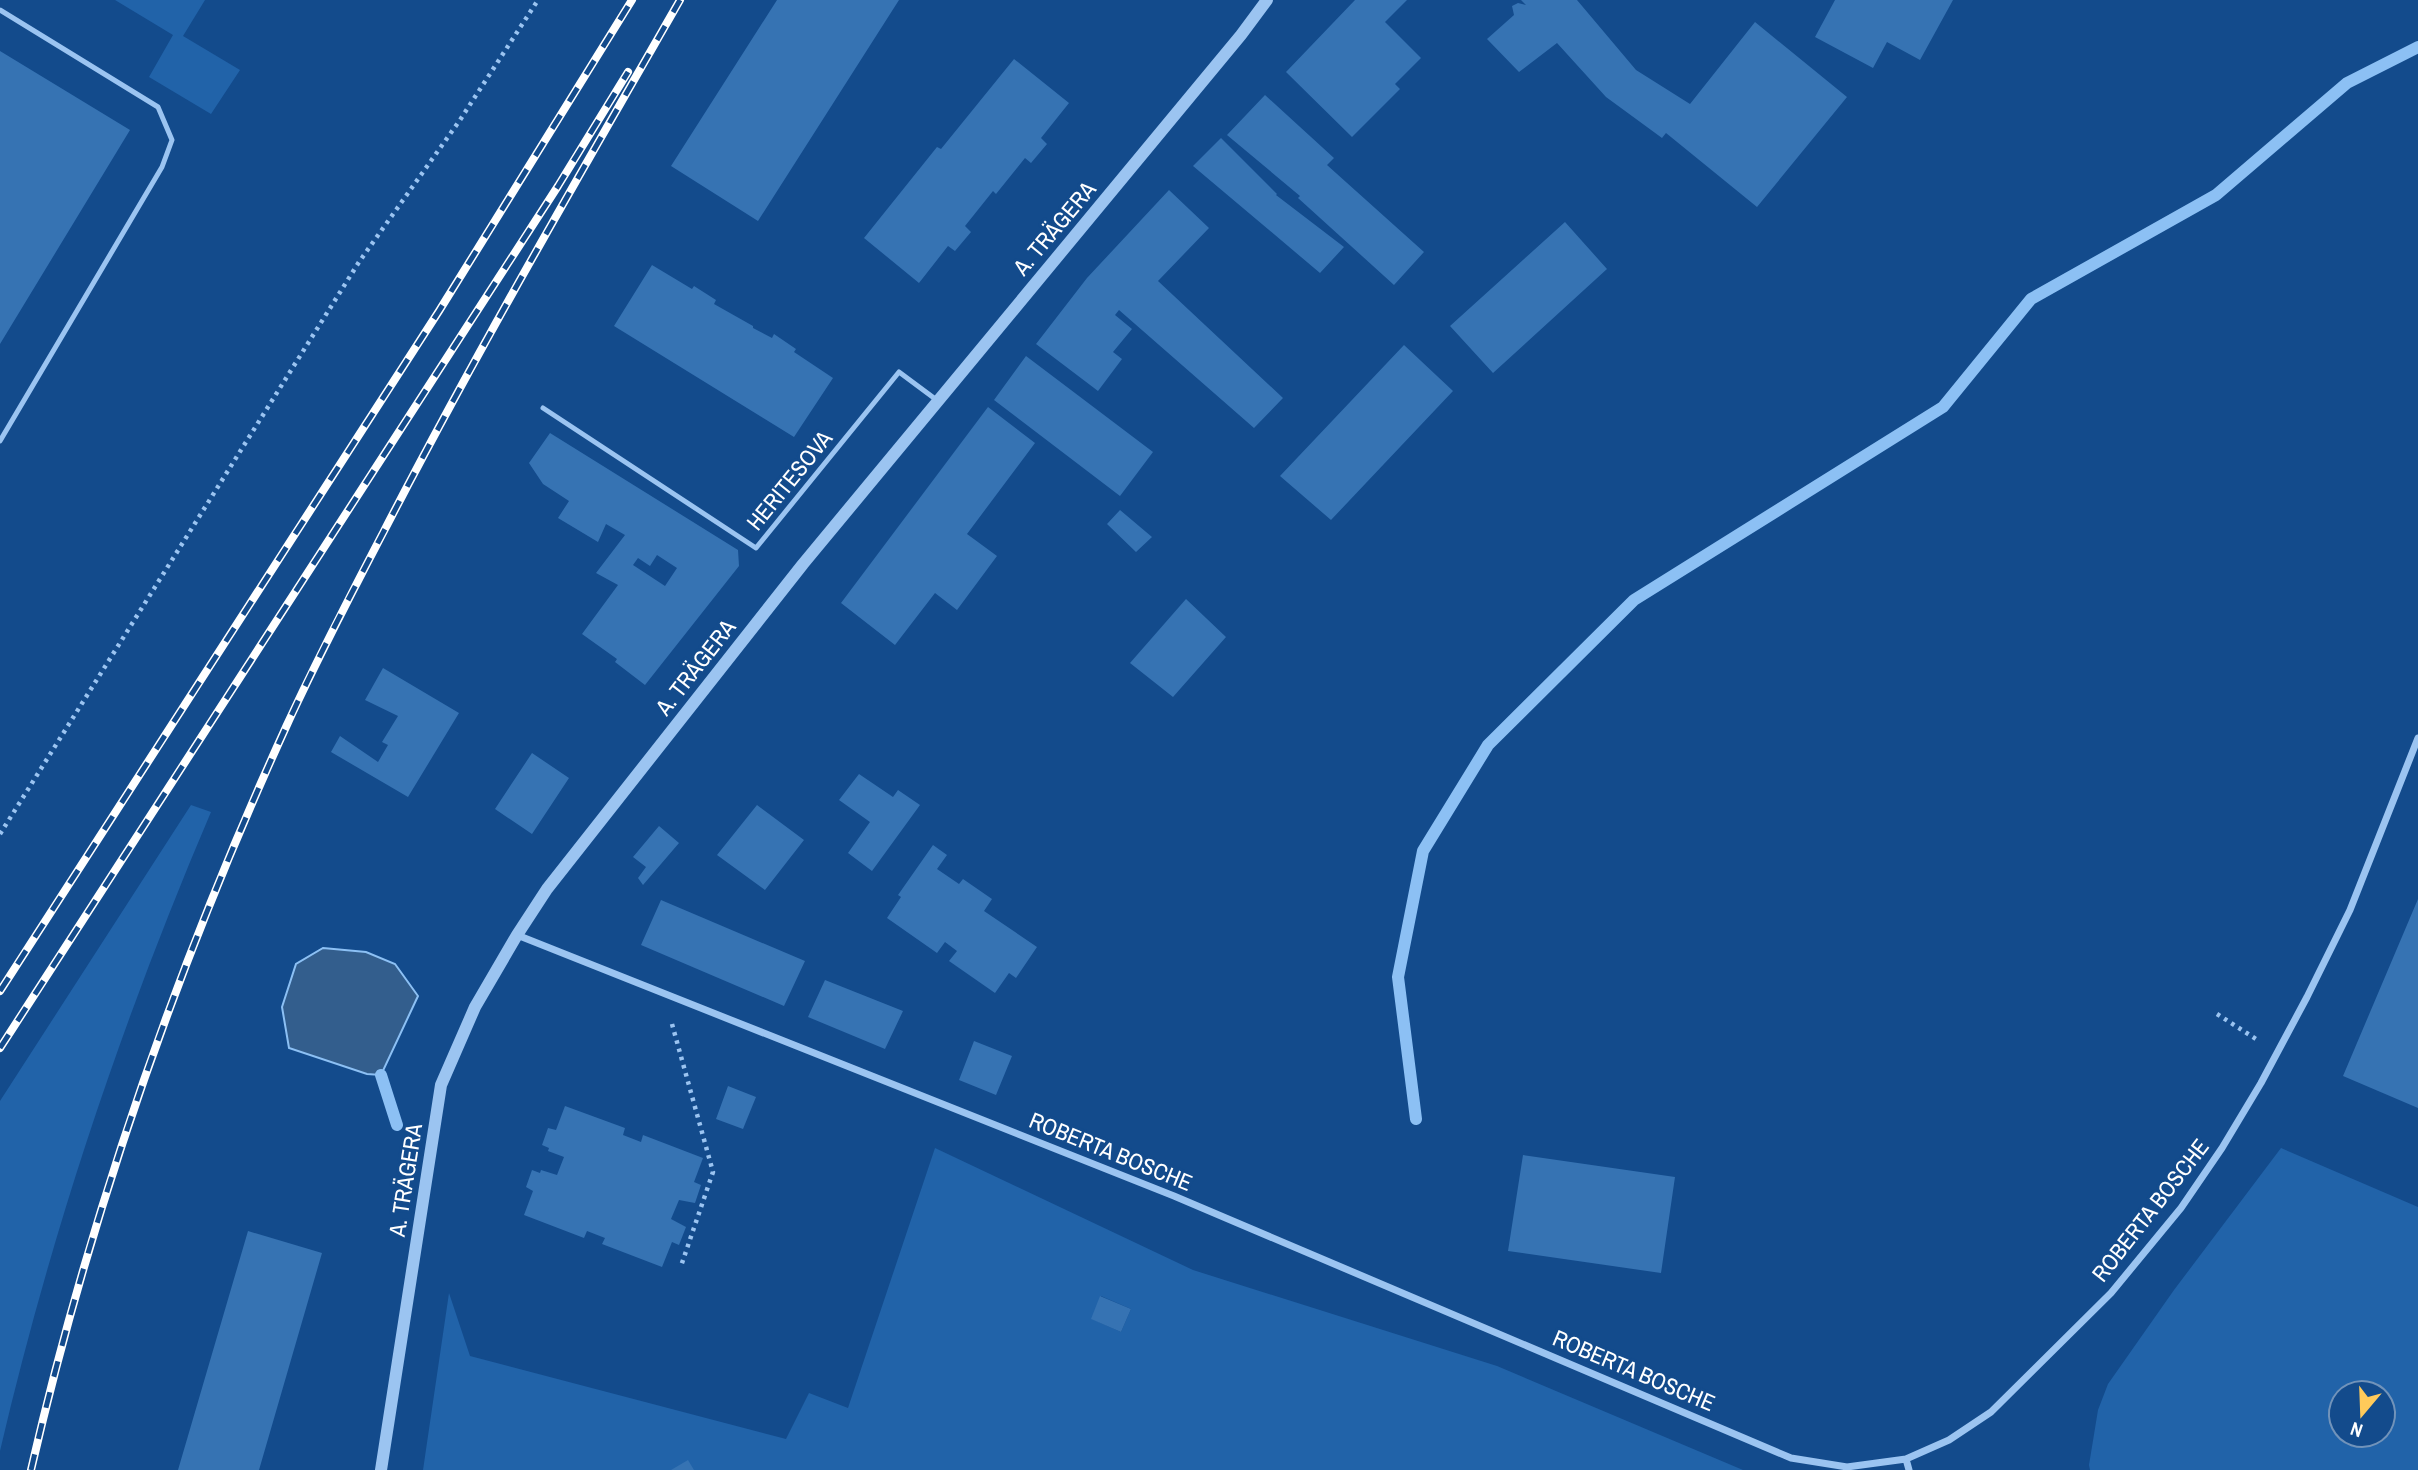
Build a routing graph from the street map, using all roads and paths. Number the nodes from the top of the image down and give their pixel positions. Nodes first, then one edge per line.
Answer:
1 (538, 0) edge
2 (1267, 0) edge
3 (0, 10) edge
4 (938, 401) junction
5 (543, 408) dead end
6 (0, 441) edge
7 (2418, 738) edge
8 (0, 834) edge
9 (517, 935) junction
10 (663, 993) junction
11 (2217, 1014) dead end
12 (2277, 1053) junction
13 (681, 1266) dead end
14 (1906, 1459) junction
15 (381, 1470) edge
16 (1909, 1470) edge

1 - 8 path
2 - 4 street, A. TRÄGERA
3 - 6 lane
4 - 5 lane, HERITESOVA
4 - 9 street, A. TRÄGERA
7 - 12 street, ROBERTA BOSCHE
9 - 10 street, ROBERTA BOSCHE
9 - 15 street, A. TRÄGERA
10 - 13 path
10 - 14 street, ROBERTA BOSCHE
11 - 12 path
12 - 14 street, ROBERTA BOSCHE
14 - 16 street

